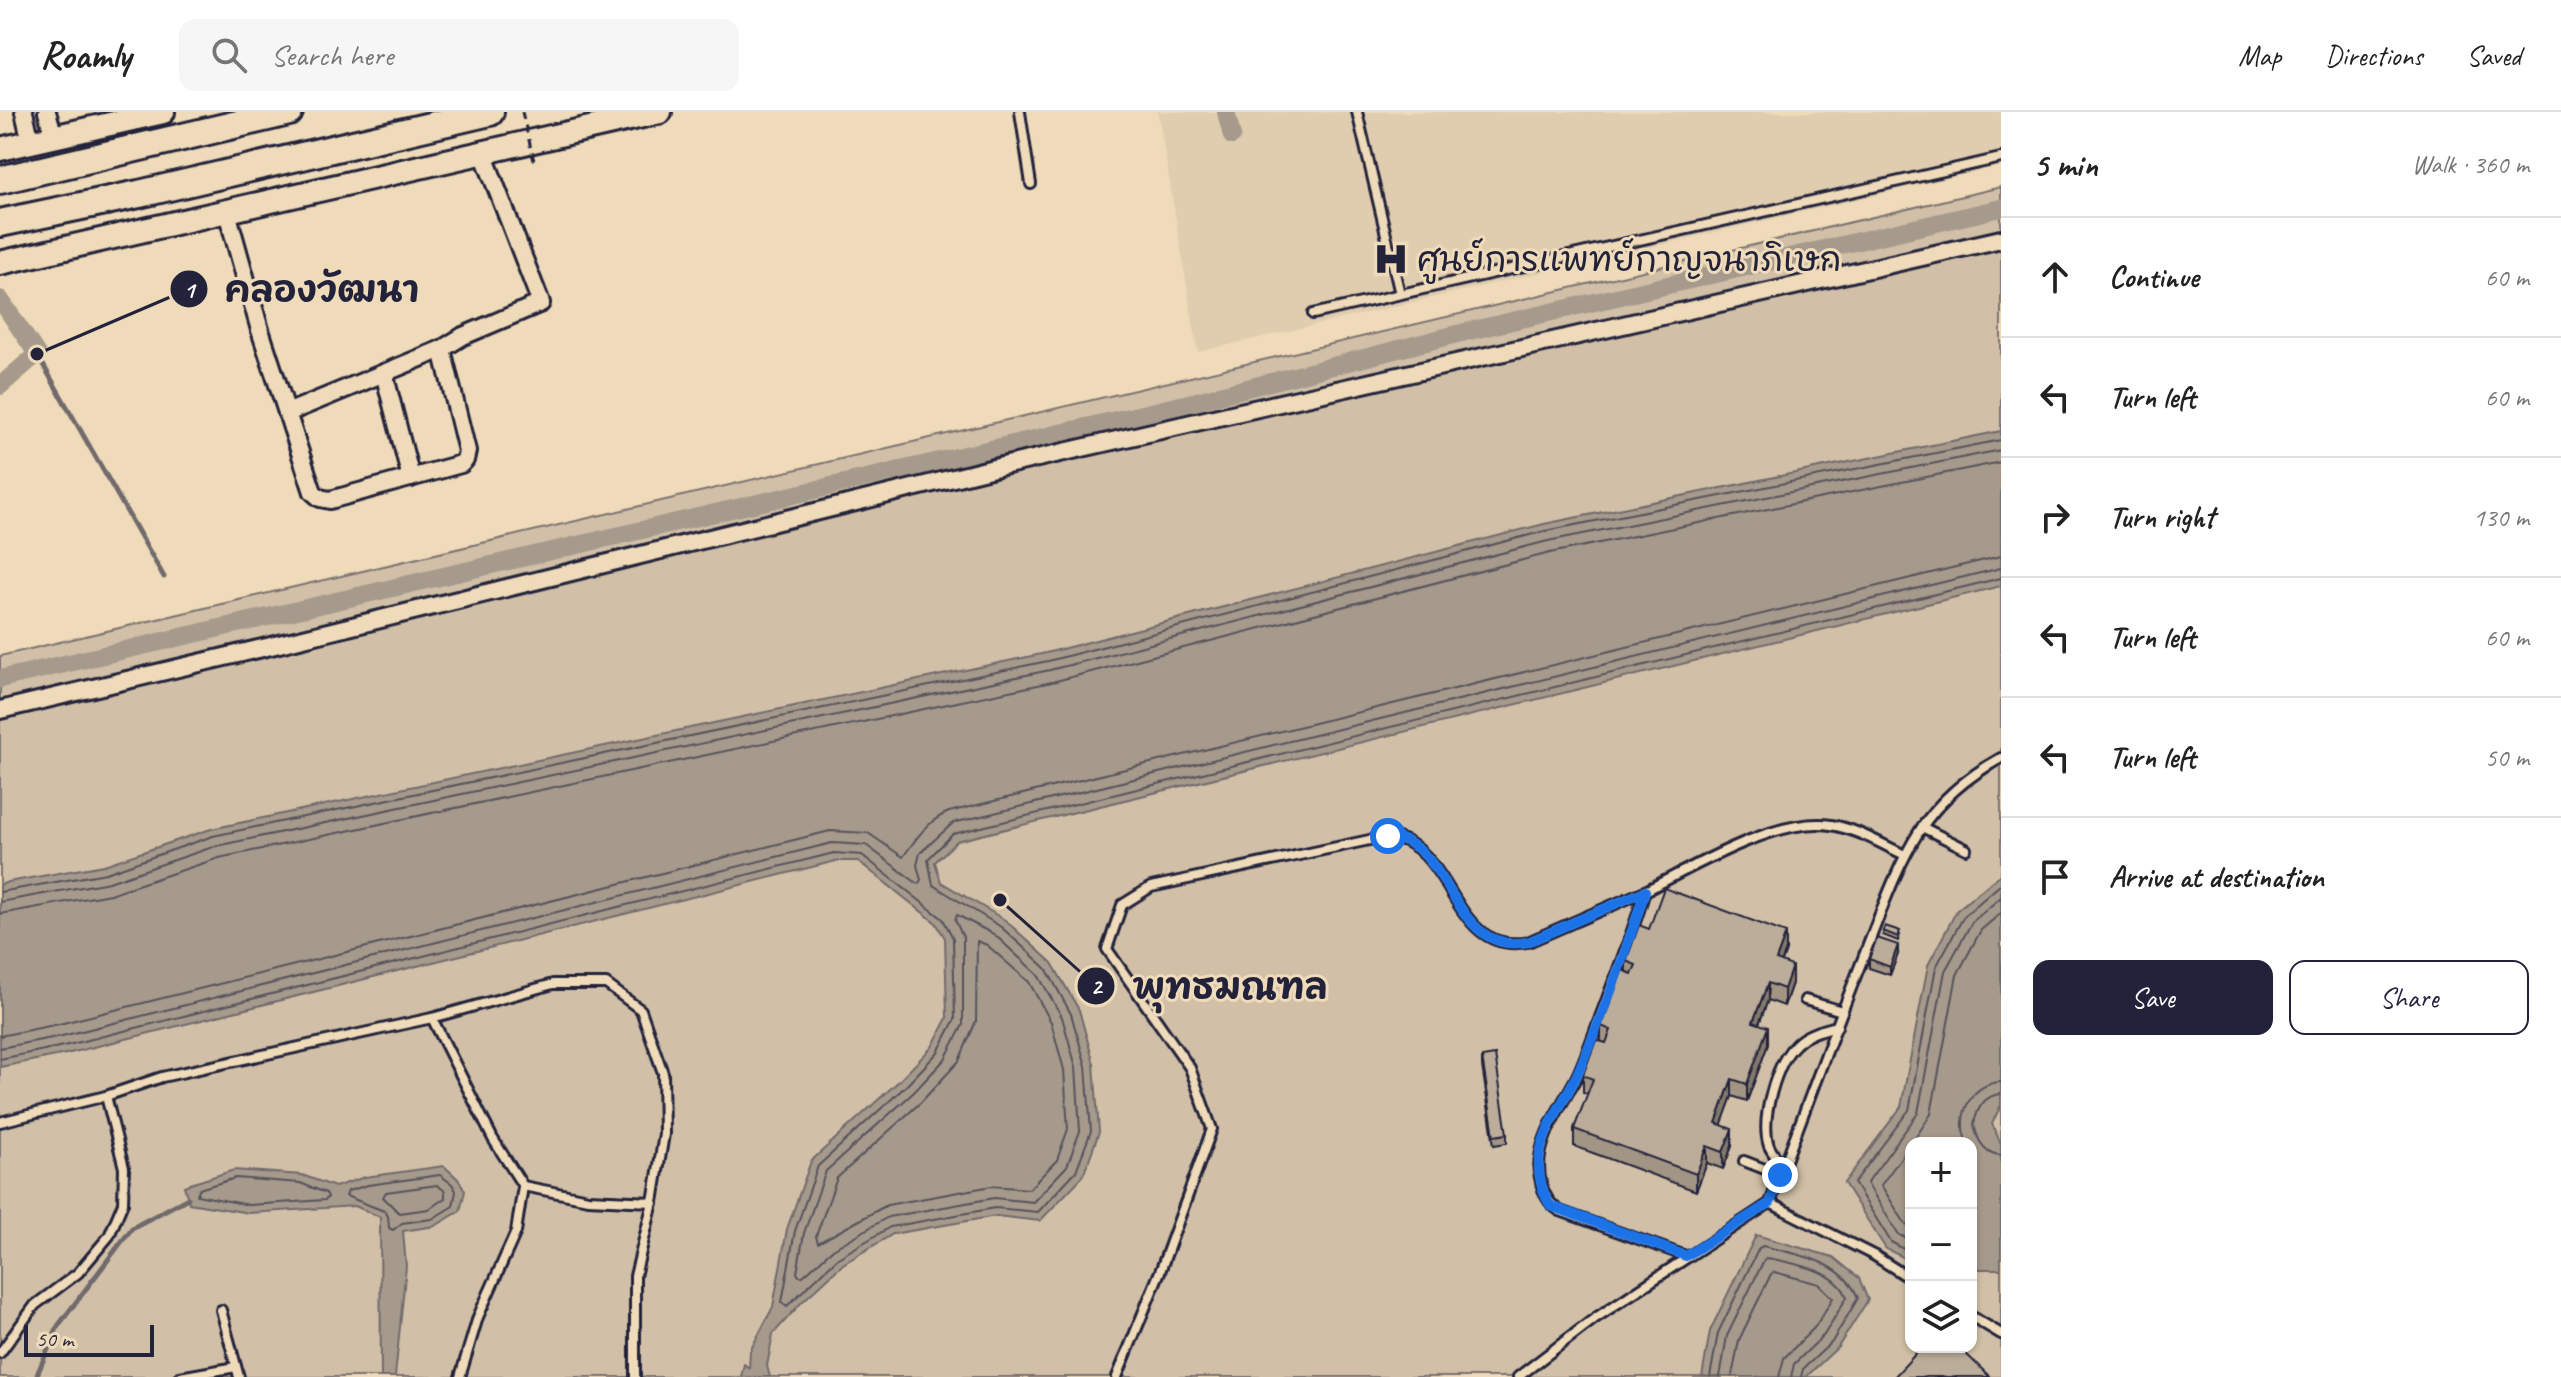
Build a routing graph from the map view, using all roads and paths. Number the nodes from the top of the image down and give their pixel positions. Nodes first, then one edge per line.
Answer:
1 (24, 112) edge
2 (47, 112) edge
3 (163, 112) edge
4 (289, 112) edge
5 (490, 112) edge
6 (522, 112) edge
7 (660, 112) edge
8 (1020, 112) edge
9 (1357, 112) edge
10 (54, 137) junction
11 (31, 142) junction
12 (0, 149) edge
13 (483, 153) junction
14 (2001, 158) edge
15 (535, 165) dead end
16 (0, 180) edge
17 (1031, 184) dead end
18 (227, 212) junction
19 (0, 223) edge
20 (2001, 239) edge
21 (0, 263) edge
22 (1400, 294) junction
23 (1313, 314) dead end
24 (442, 349) junction
25 (384, 373) junction
26 (287, 413) junction
27 (411, 478) junction
28 (0, 710) edge
29 (2001, 758) edge
30 (1922, 827) junction
31 (1966, 849) dead end
32 (1905, 855) junction
33 (1645, 891) junction
34 (1805, 1000) dead end
35 (1842, 1011) junction
36 (432, 1018) junction
37 (1837, 1026) junction
38 (106, 1096) junction
39 (0, 1122) edge
40 (1744, 1161) dead end
41 (1782, 1171) junction
42 (523, 1186) junction
43 (653, 1202) junction
44 (1770, 1203) junction
45 (1686, 1256) junction
46 (1905, 1275) edge
47 (221, 1310) dead end
48 (1977, 1320) edge
49 (2001, 1334) edge
50 (0, 1353) edge
51 (236, 1367) junction
52 (186, 1376) edge
53 (239, 1377) edge
54 (460, 1377) edge
55 (635, 1377) edge
56 (1117, 1377) edge
57 (1518, 1377) edge

1 - 11 street
2 - 10 street
3 - 10 main road
4 - 16 highway
5 - 19 highway
6 - 15 path, bridge
7 - 13 main road
8 - 17 lane
9 - 22 lane
10 - 11 main road
11 - 12 main road
13 - 18 main road
13 - 24 street
14 - 22 lane
18 - 21 main road
18 - 26 street
20 - 28 street
22 - 23 lane
24 - 25 street
24 - 27 street
25 - 26 street
25 - 27 street
26 - 27 street
29 - 30 lane
30 - 31 lane
30 - 32 lane
32 - 33 lane
32 - 35 lane
33 - 45 lane
33 - 56 lane
34 - 35 lane
35 - 37 lane
36 - 38 lane
36 - 42 lane
36 - 43 lane
37 - 41 lane
37 - 41 lane
38 - 39 lane
38 - 50 lane
40 - 41 lane
41 - 44 lane
42 - 43 lane
42 - 54 lane
43 - 55 lane
44 - 45 lane
44 - 46 lane
45 - 57 lane
47 - 51 lane
48 - 49 lane
51 - 52 lane
51 - 53 lane

